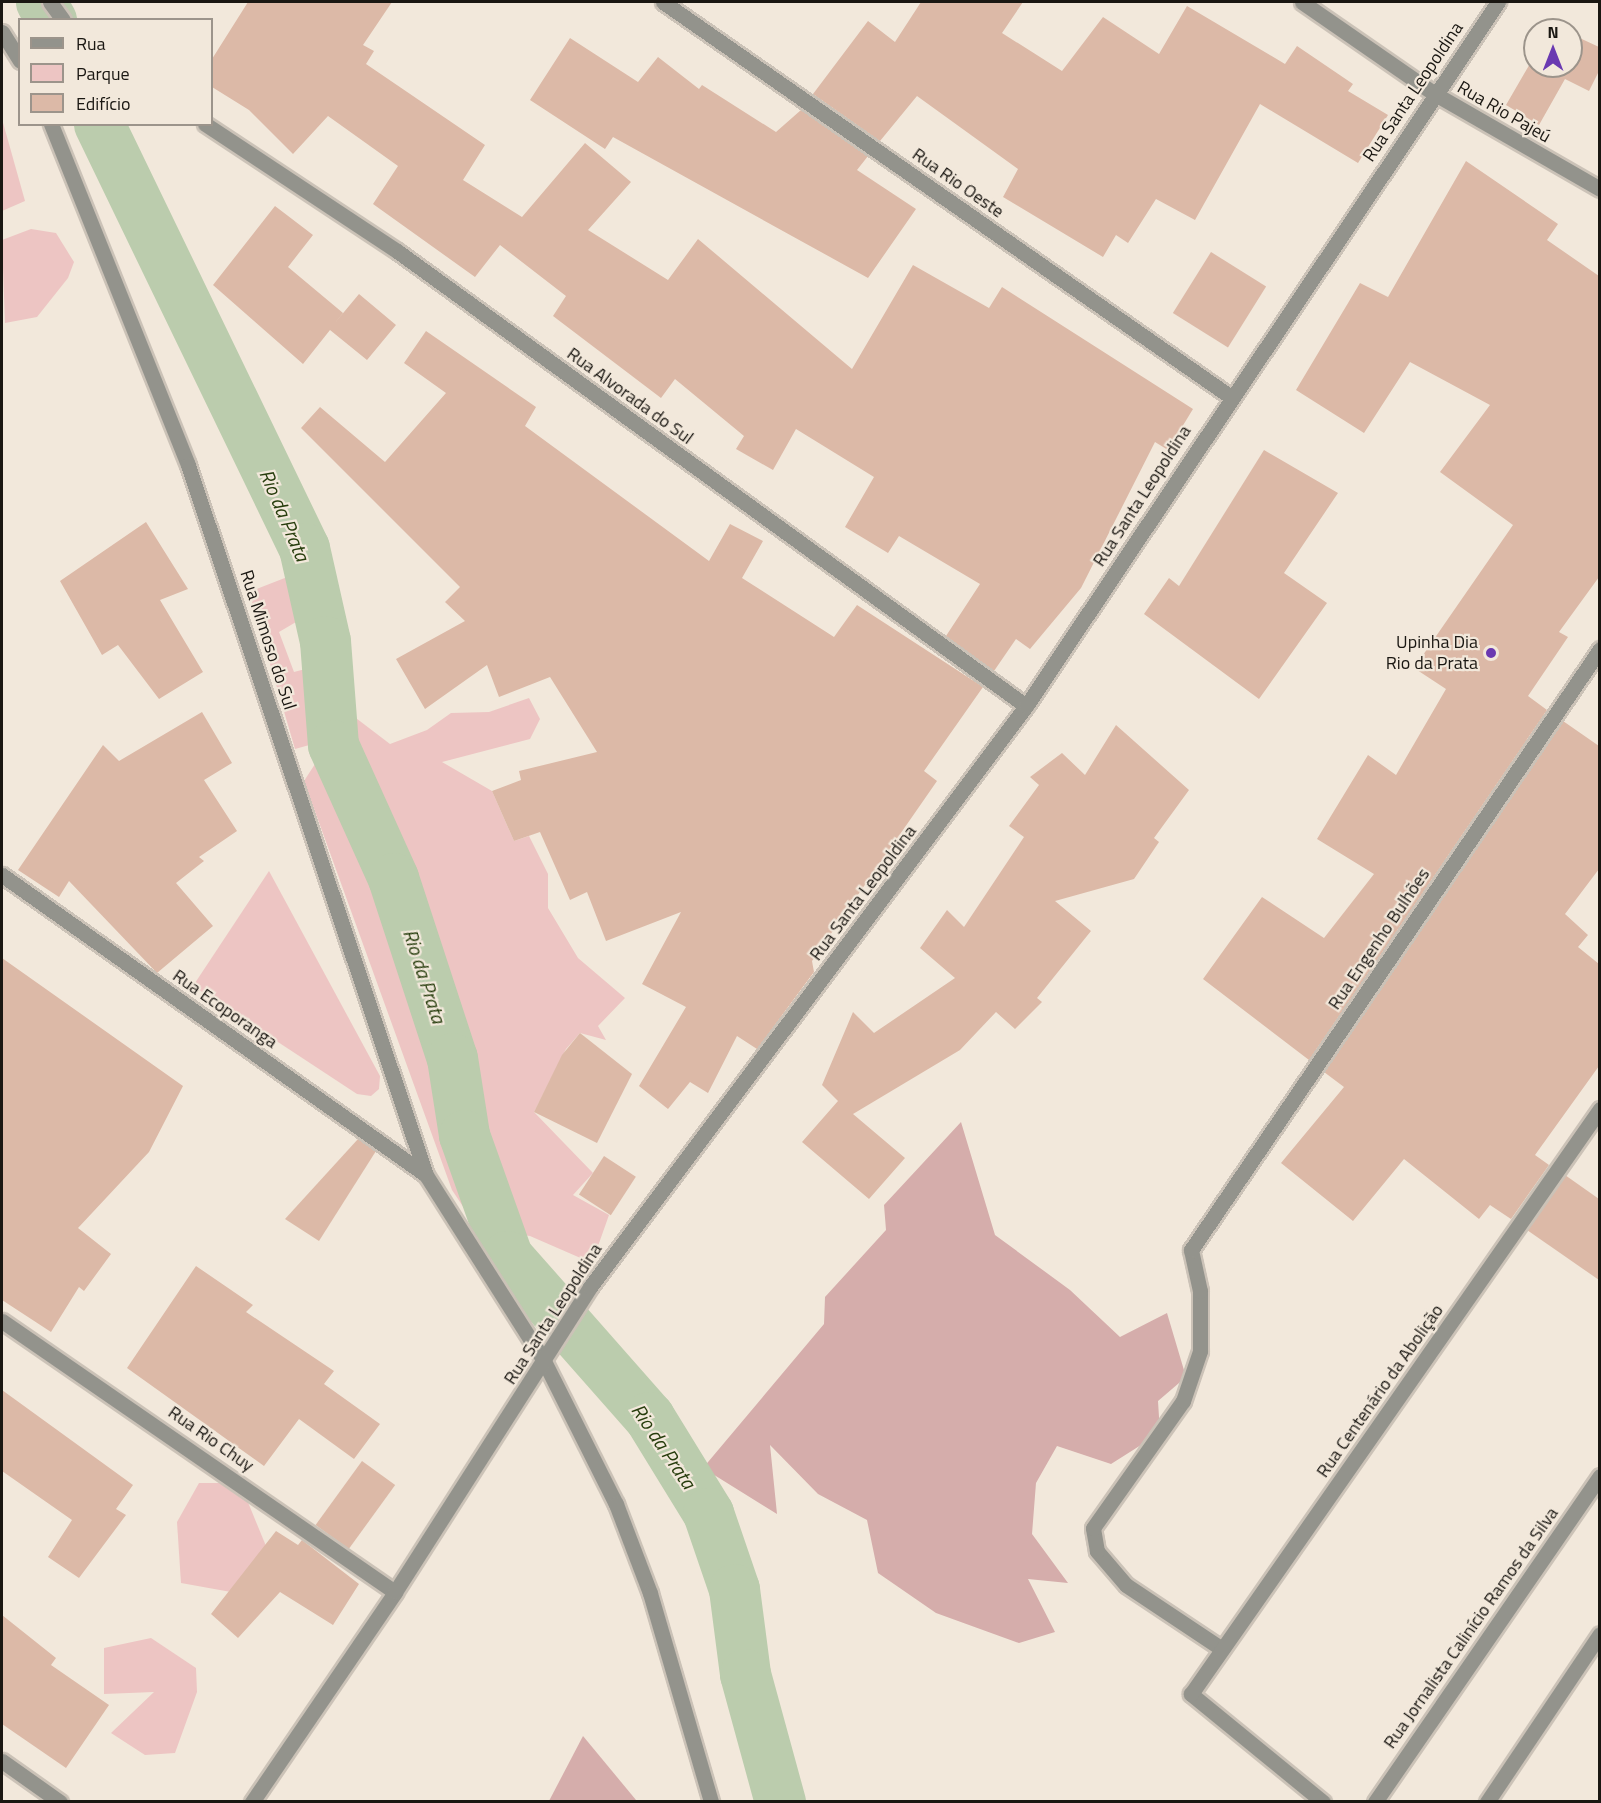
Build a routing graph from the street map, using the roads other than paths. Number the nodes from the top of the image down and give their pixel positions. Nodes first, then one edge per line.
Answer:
1 (50, 2) edge
2 (663, 2) edge
3 (1302, 2) edge
4 (1498, 2) edge
5 (62, 18) edge
6 (2, 32) edge
7 (18, 59) edge
8 (1435, 94) junction
9 (52, 126) edge
10 (208, 126) edge
11 (1599, 189) edge
12 (1231, 397) junction
13 (1599, 649) edge
14 (1026, 706) junction
15 (2, 875) edge
16 (1599, 1109) edge
17 (426, 1175) junction
18 (2, 1321) edge
19 (544, 1361) junction
20 (1599, 1476) edge
21 (395, 1592) junction
22 (1599, 1634) edge
23 (1222, 1649) junction
24 (2, 1761) edge
25 (60, 1802) edge
26 (252, 1802) edge
27 (711, 1802) edge
28 (1323, 1802) edge
29 (1375, 1802) edge
30 (1487, 1802) edge

1 - 5 street
2 - 12 street, Rua Rio Oeste
3 - 8 street, Rua Rio Pajeú
4 - 8 street, Rua Santa Leopoldina
6 - 7 street
8 - 11 street, Rua Rio Pajeú
8 - 12 street, Rua Santa Leopoldina
9 - 17 street, Rua Mimoso do Sul
10 - 14 street, Rua Alvorada do Sul
12 - 14 street, Rua Santa Leopoldina
13 - 23 street, Rua Engenho Bulhões
14 - 19 street, Rua Santa Leopoldina
15 - 17 street, Rua Ecoporanga
16 - 23 street, Rua Centenário da Abolição
17 - 19 street
18 - 21 street, Rua Rio Chuy
19 - 21 street, Rua Santa Leopoldina
19 - 27 street
20 - 29 street, Rua Jornalista Calinício Ramos da Silva
21 - 26 street, Rua Santa Leopoldina
22 - 30 street
23 - 28 street, Rua Centenário da Abolição
24 - 25 street

